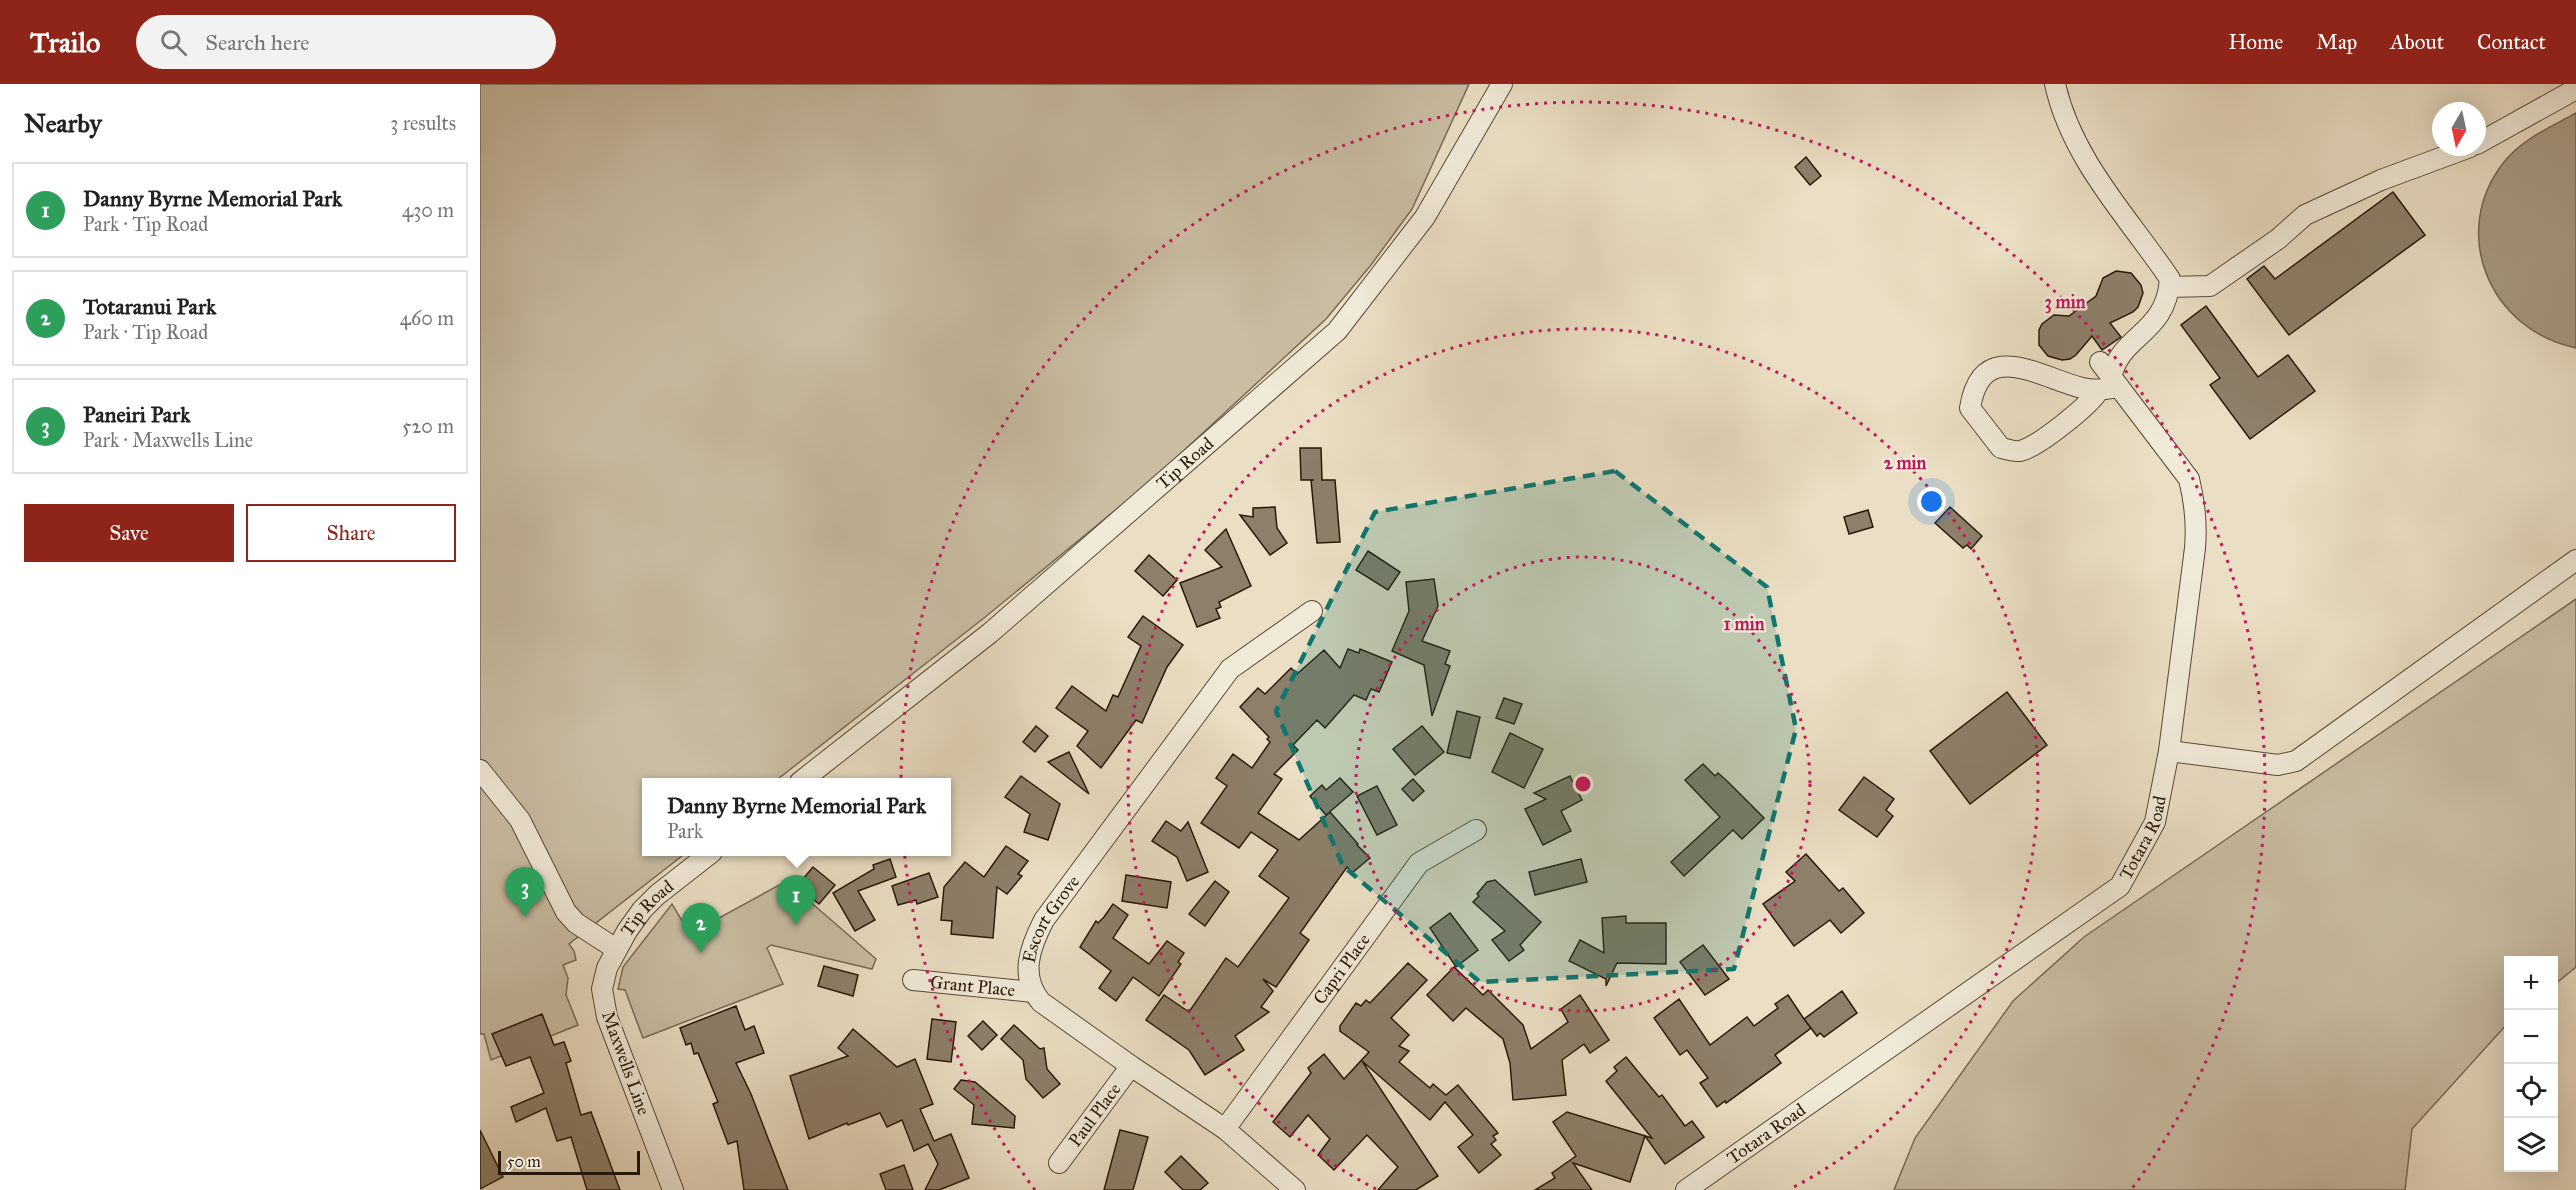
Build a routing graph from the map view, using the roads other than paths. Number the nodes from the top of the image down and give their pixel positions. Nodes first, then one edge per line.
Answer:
1 (1502, 84) edge
2 (2055, 84) edge
3 (2576, 89) edge
4 (2486, 139) edge
5 (2446, 156) edge
6 (2169, 287) junction
7 (2107, 380) junction
8 (2576, 560) edge
9 (1312, 611) dead end
10 (2169, 750) junction
11 (480, 770) edge
12 (806, 778) edge
13 (1476, 830) dead end
14 (707, 856) edge
15 (616, 949) junction
16 (913, 980) dead end
17 (1033, 992) junction
18 (1131, 1066) junction
19 (1225, 1129) junction
20 (1059, 1163) dead end
21 (673, 1190) edge
22 (1295, 1190) edge
23 (1686, 1190) edge

1 - 12 street, Tip Road
2 - 6 street
3 - 4 street
5 - 6 street
6 - 7 street
7 - 7 street
7 - 10 street, Totara Road
8 - 10 street
9 - 17 street, Escort Grove
10 - 23 street, Totara Road
11 - 15 street
13 - 19 street, Capri Place
14 - 15 street, Tip Road
15 - 21 street, Maxwells Line
16 - 17 street, Grant Place
17 - 18 street, Escort Grove
18 - 19 street, Escort Grove
18 - 20 street, Paul Place
19 - 22 street, Escort Grove

